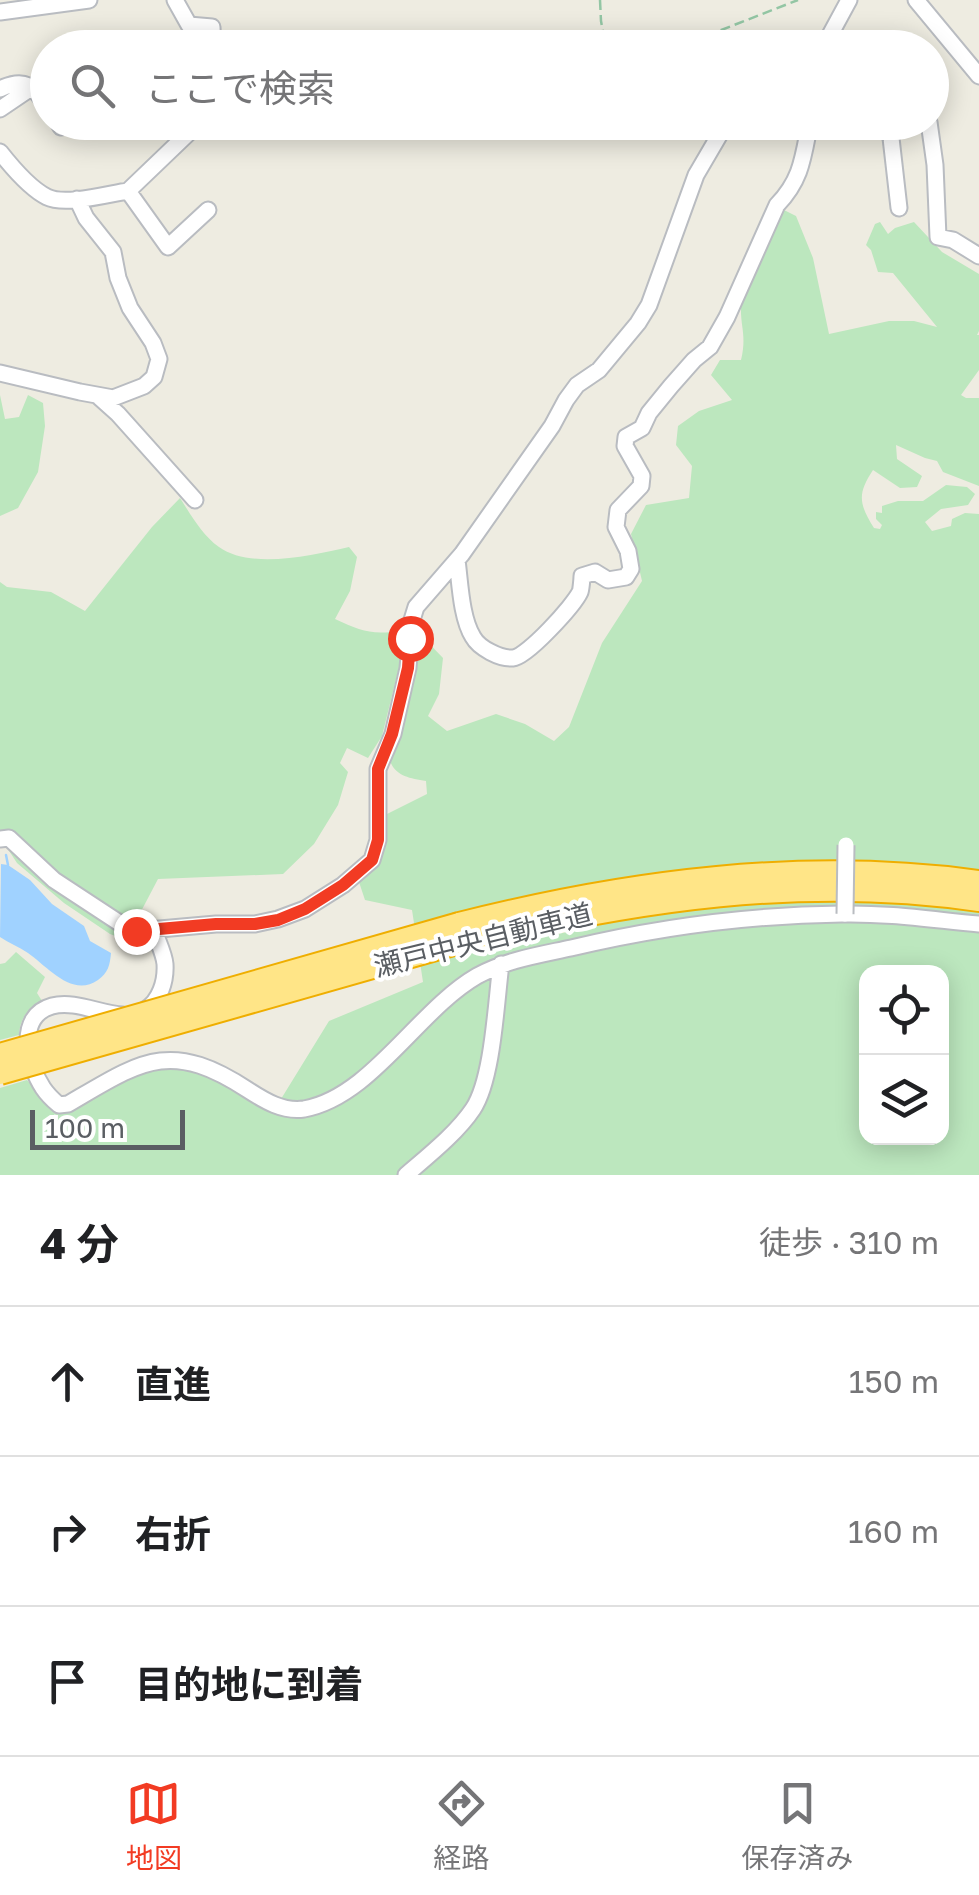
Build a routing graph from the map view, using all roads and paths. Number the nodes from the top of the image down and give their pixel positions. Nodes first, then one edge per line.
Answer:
1 (88, 0) edge
2 (174, 0) edge
3 (600, 0) edge
4 (798, 0) edge
5 (850, 0) edge
6 (916, 0) edge
7 (0, 12) edge
8 (212, 30) edge
9 (602, 30) edge
10 (721, 30) edge
11 (833, 30) edge
12 (940, 30) edge
13 (949, 41) edge
14 (979, 76) edge
15 (30, 87) edge
16 (0, 89) edge
17 (30, 89) edge
18 (0, 109) edge
19 (181, 140) edge
20 (716, 140) edge
21 (806, 140) edge
22 (892, 140) edge
23 (932, 140) edge
24 (0, 152) edge
25 (128, 191) junction
26 (77, 199) junction
27 (899, 208) dead end
28 (208, 210) dead end
29 (979, 256) edge
30 (0, 373) edge
31 (96, 395) junction
32 (195, 500) dead end
33 (457, 560) junction
34 (0, 839) edge
35 (846, 845) dead end
36 (979, 882) edge
37 (979, 900) edge
38 (845, 914) junction
39 (979, 924) edge
40 (154, 930) junction
41 (462, 932) junction
42 (501, 964) junction
43 (0, 1055) edge
44 (0, 1073) edge
45 (406, 1175) edge

1 - 7 street
2 - 8 street
3 - 9 path
4 - 10 path
5 - 11 street
6 - 12 street
13 - 14 street
15 - 16 street
17 - 18 street
19 - 25 street
20 - 33 street
21 - 33 street
22 - 27 street
23 - 29 street
24 - 26 street
25 - 26 street
25 - 28 street
26 - 31 street
30 - 31 street
31 - 32 street
33 - 40 street
34 - 40 street
35 - 38 street, bridge
36 - 41 highway, 瀬戸中央自動車道
37 - 41 highway, 瀬戸中央自動車道
38 - 39 street
38 - 42 street
40 - 42 street
41 - 43 highway, 瀬戸中央自動車道, bridge
41 - 44 highway, 瀬戸中央自動車道, bridge
42 - 45 street

